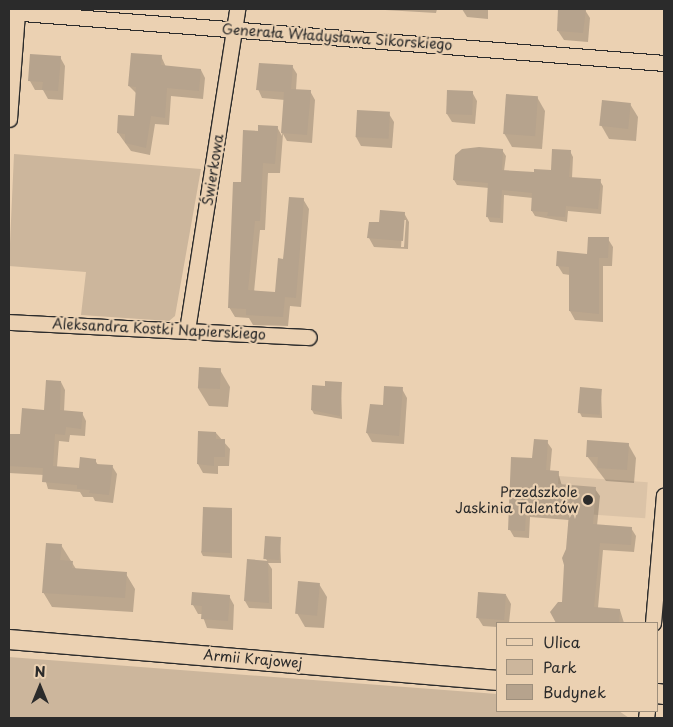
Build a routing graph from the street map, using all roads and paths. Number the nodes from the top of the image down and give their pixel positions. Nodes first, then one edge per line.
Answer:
1 (237, 9) edge
2 (13, 12) edge
3 (236, 30) junction
4 (664, 63) edge
5 (9, 119) edge
6 (9, 322) edge
7 (187, 330) junction
8 (309, 337) dead end
9 (664, 495) edge
10 (664, 516) edge
11 (653, 622) edge
12 (9, 639) edge
13 (496, 680) edge

1 - 3 street, Świerkowa
2 - 3 street, Generała Władysława Sikorskiego
2 - 5 street
3 - 4 street, Generała Władysława Sikorskiego
3 - 7 street, Świerkowa
6 - 7 street, Aleksandra Kostki Napierskiego
7 - 8 street, Aleksandra Kostki Napierskiego
9 - 10 street
10 - 11 street
12 - 13 street, Armii Krajowej

